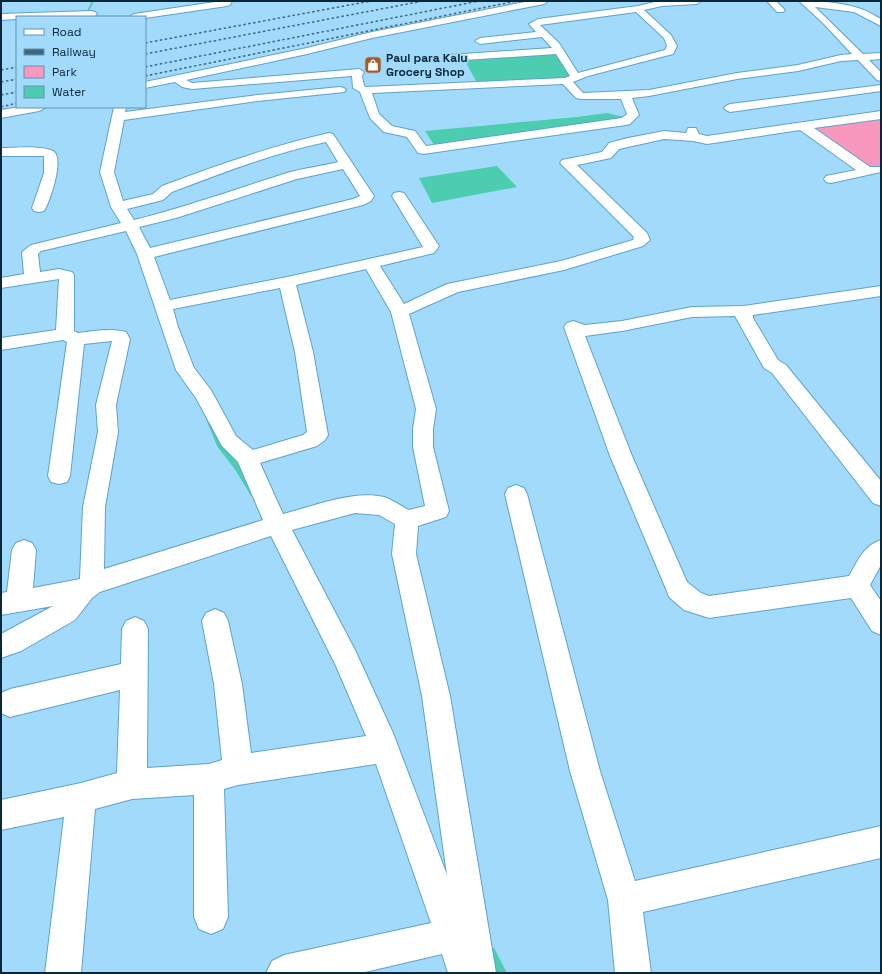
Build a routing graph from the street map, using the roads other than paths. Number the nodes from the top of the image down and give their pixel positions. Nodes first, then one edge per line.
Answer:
1 (228, 1) edge
2 (544, 1) edge
3 (697, 1) edge
4 (771, 1) edge
5 (805, 2) edge
6 (212, 3) edge
7 (638, 9) junction
8 (780, 10) dead end
9 (90, 13) edge
10 (16, 16) edge
11 (23, 16) edge
12 (140, 16) edge
13 (1, 17) edge
14 (879, 21) edge
15 (544, 34) junction
16 (362, 38) junction
17 (480, 41) dead end
18 (558, 51) junction
19 (881, 56) edge
20 (861, 57) junction
21 (359, 72) junction
22 (177, 78) junction
23 (881, 78) edge
24 (571, 80) junction
25 (146, 85) edge
26 (462, 86) junction
27 (881, 88) edge
28 (340, 90) dead end
29 (365, 90) junction
30 (625, 95) junction
31 (34, 108) edge
32 (730, 108) dead end
33 (119, 112) edge
34 (1, 114) edge
35 (881, 115) edge
36 (802, 126) junction
37 (1, 152) edge
38 (347, 164) junction
39 (875, 170) edge
40 (831, 179) dead end
41 (399, 196) dead end
42 (118, 207) junction
43 (39, 208) dead end
44 (131, 226) junction
45 (145, 254) junction
46 (370, 263) junction
47 (33, 278) junction
48 (287, 282) junction
49 (1, 283) edge
50 (881, 291) edge
51 (164, 306) junction
52 (744, 311) junction
53 (400, 312) junction
54 (71, 337) junction
55 (1, 344) edge
56 (249, 459) junction
57 (59, 476) dead end
58 (516, 494) dead end
59 (881, 497) edge
60 (407, 520) junction
61 (277, 525) junction
62 (24, 550) dead end
63 (881, 550) edge
64 (857, 586) junction
65 (88, 587) junction
66 (10, 602) edge
67 (215, 621) dead end
68 (881, 623) edge
69 (134, 629) dead end
70 (1, 646) edge
71 (134, 674) junction
72 (10, 703) dead end
73 (385, 748) junction
74 (238, 770) junction
75 (209, 779) junction
76 (132, 784) junction
77 (81, 798) junction
78 (1, 815) edge
79 (881, 842) edge
80 (625, 900) junction
81 (211, 917) dead end
82 (439, 938) dead end
83 (473, 964) edge
84 (63, 973) edge
85 (284, 973) edge
86 (633, 973) edge

1 - 6 street
2 - 16 street
3 - 7 street
4 - 8 street
5 - 14 street
5 - 20 street
6 - 12 street
7 - 15 street
7 - 24 street
9 - 11 street
10 - 13 street
15 - 17 street
15 - 18 street
16 - 21 street
16 - 22 street
18 - 24 street
18 - 26 street
19 - 20 street
20 - 23 street
20 - 30 street
21 - 22 street
21 - 29 street
22 - 25 street
24 - 26 street
24 - 30 street
26 - 29 street
27 - 32 street
28 - 33 street
29 - 30 street
31 - 34 street
33 - 42 street
35 - 36 street
36 - 39 street
36 - 53 street
37 - 43 street
38 - 42 street
38 - 44 street
38 - 45 street
39 - 40 street
41 - 46 street
42 - 44 street
44 - 45 street
44 - 47 street
45 - 51 street
46 - 48 street
46 - 53 street
47 - 49 street
47 - 54 street
48 - 51 street
48 - 56 street
50 - 52 street
51 - 56 street
52 - 59 street
52 - 64 street
53 - 60 street
54 - 55 street
54 - 57 street
54 - 65 street
56 - 61 street
58 - 80 street
60 - 61 street
60 - 83 street
61 - 65 street
61 - 73 street
62 - 66 street
63 - 64 street
64 - 68 street
65 - 66 street
65 - 70 street
67 - 74 street
69 - 71 street
71 - 72 street
71 - 76 street
73 - 74 street
73 - 83 street
74 - 75 street
75 - 76 street
75 - 81 street
76 - 77 street
77 - 78 street
77 - 84 street
79 - 80 street
80 - 86 street
82 - 85 street

